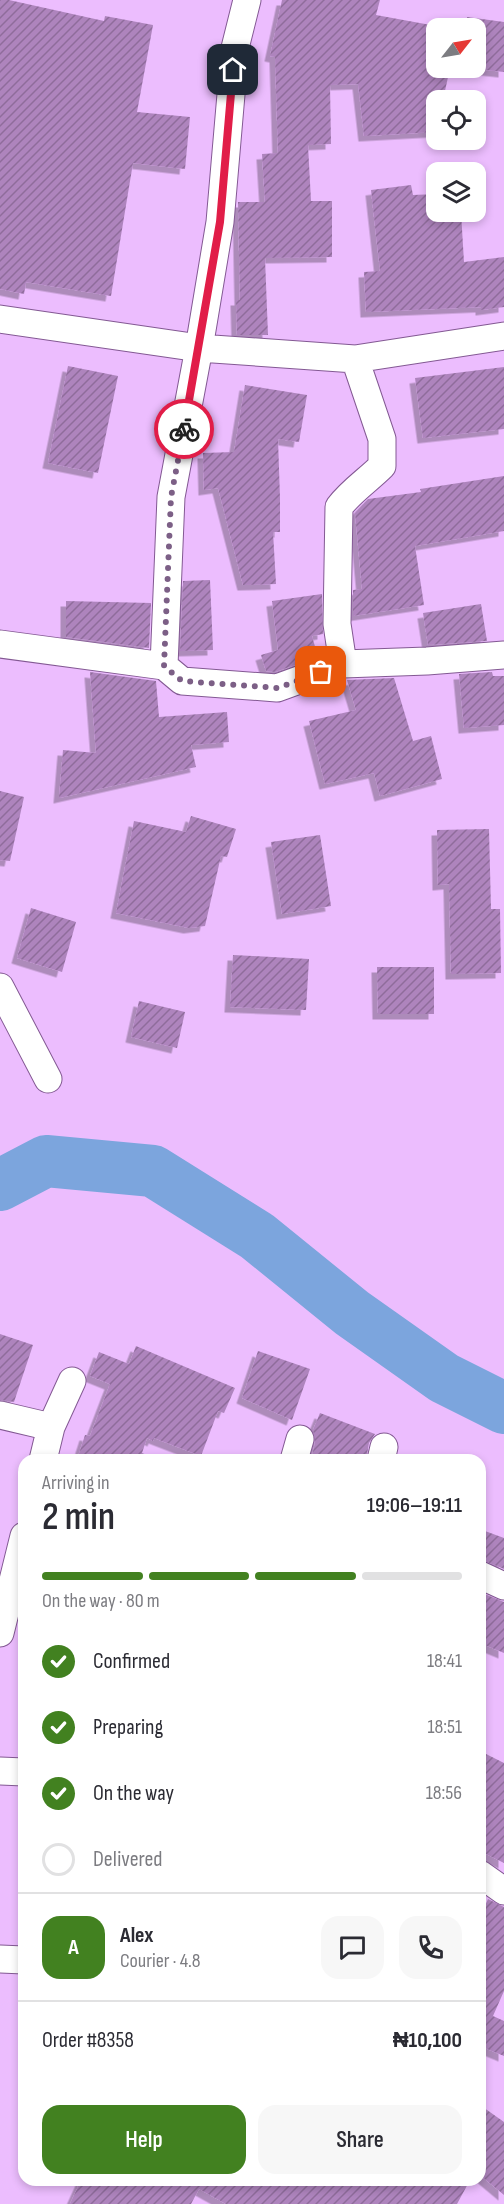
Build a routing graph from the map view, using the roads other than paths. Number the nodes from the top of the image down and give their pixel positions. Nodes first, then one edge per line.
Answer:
1 (247, 0) edge
2 (0, 319) edge
3 (504, 336) edge
4 (199, 348) junction
5 (355, 359) junction
6 (0, 644) edge
7 (504, 656) edge
8 (343, 664) junction
9 (164, 666) junction
10 (0, 987) edge
11 (48, 1078) dead end
12 (72, 1381) dead end
13 (0, 1415) edge
14 (51, 1427) junction
15 (44, 1454) edge
16 (18, 1560) edge
17 (486, 1578) edge
18 (504, 1587) edge
19 (0, 1633) edge
20 (0, 1772) edge
21 (18, 1772) edge
22 (486, 1878) edge
23 (504, 1891) edge
24 (0, 1959) edge
25 (18, 1960) edge

1 - 4 street
2 - 4 street
3 - 5 street
4 - 5 street
4 - 9 street
5 - 8 street
6 - 9 street
7 - 8 street
8 - 9 street
10 - 11 street
12 - 14 street
13 - 14 street
14 - 15 street
16 - 19 street
17 - 18 street
20 - 21 street
22 - 23 street
24 - 25 street

